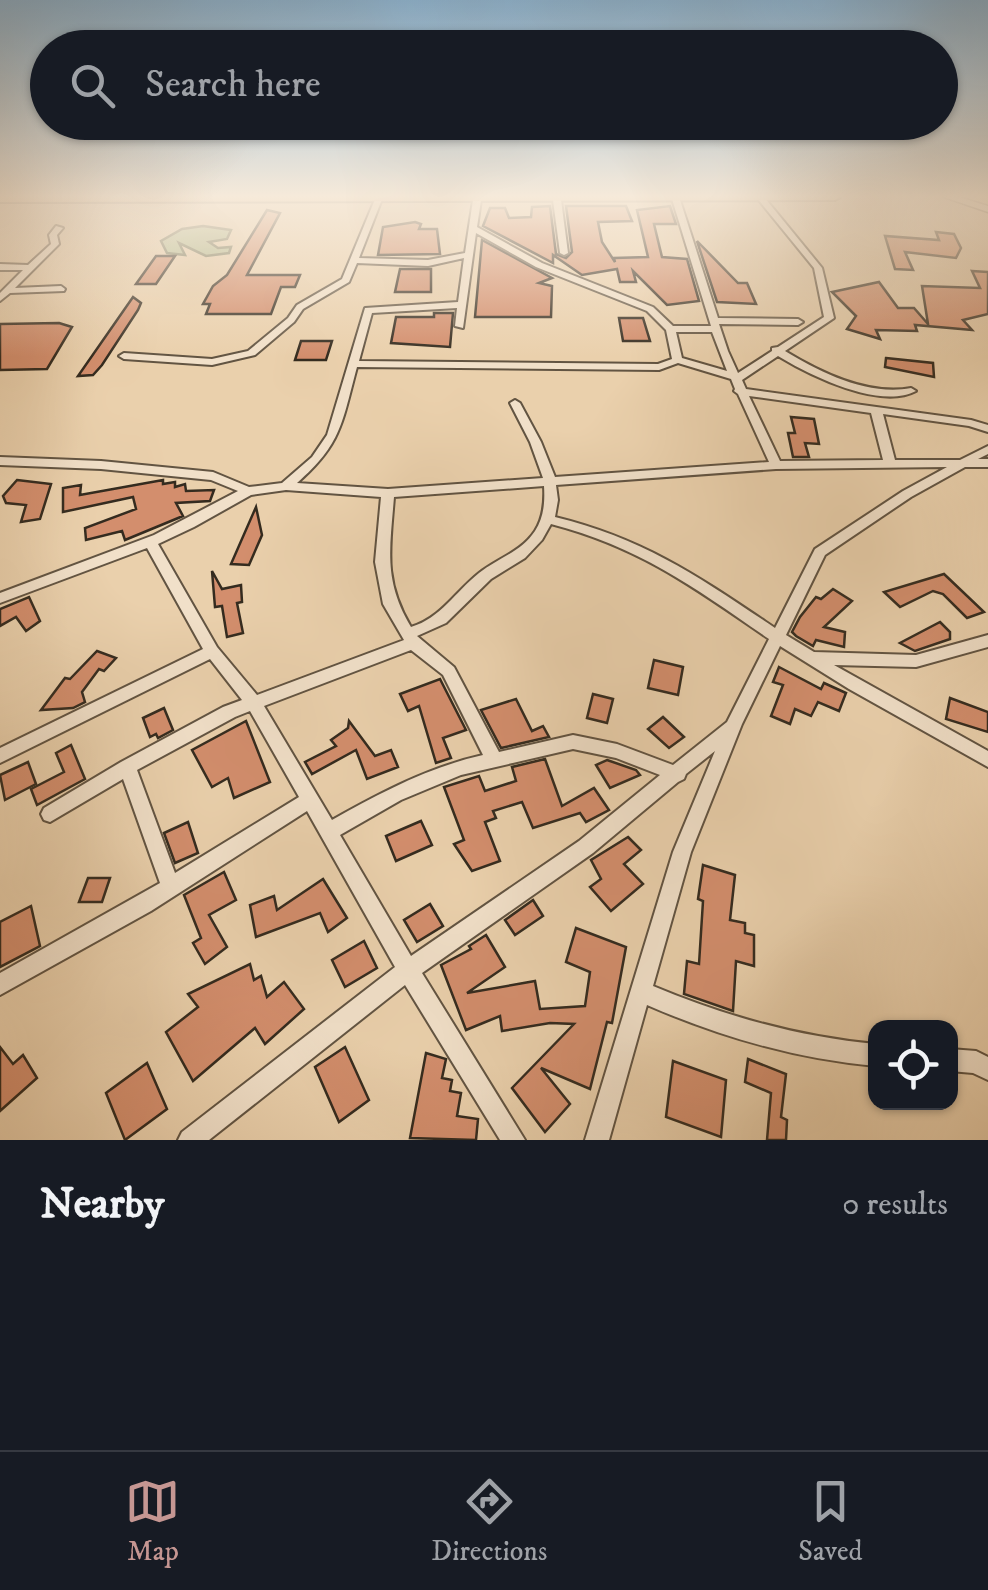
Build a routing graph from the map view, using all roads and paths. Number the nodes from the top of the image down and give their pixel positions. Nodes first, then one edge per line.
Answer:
1 (48, 250) edge
2 (358, 250) edge
3 (469, 250) edge
4 (513, 250) edge
5 (691, 250) edge
6 (803, 250) edge
7 (468, 255) junction
8 (354, 260) junction
9 (0, 267) edge
10 (31, 268) junction
11 (61, 290) dead end
12 (11, 292) junction
13 (0, 298) edge
14 (462, 305) junction
15 (798, 322) dead end
16 (714, 325) junction
17 (460, 326) dead end
18 (671, 328) junction
19 (776, 350) junction
20 (124, 356) dead end
21 (677, 360) junction
22 (356, 364) junction
23 (736, 382) junction
24 (864, 389) junction
25 (911, 391) dead end
26 (515, 404) dead end
27 (852, 406) junction
28 (876, 410) junction
29 (988, 430) edge
30 (988, 448) edge
31 (0, 461) edge
32 (964, 462) junction
33 (890, 463) junction
34 (988, 463) edge
35 (776, 465) junction
36 (554, 483) junction
37 (286, 486) junction
38 (248, 491) junction
39 (388, 493) junction
40 (546, 519) junction
41 (150, 541) junction
42 (0, 598) edge
43 (776, 636) junction
44 (411, 638) junction
45 (988, 641) edge
46 (212, 650) junction
47 (814, 658) junction
48 (254, 704) junction
49 (734, 724) junction
50 (0, 756) edge
51 (988, 760) edge
52 (495, 761) junction
53 (127, 766) junction
54 (678, 774) junction
55 (309, 800) junction
56 (50, 814) dead end
57 (328, 832) junction
58 (170, 888) junction
59 (408, 970) junction
60 (0, 985) edge
61 (641, 992) junction
62 (868, 1055) edge
63 (958, 1061) edge
64 (988, 1069) edge
65 (190, 1140) edge
66 (514, 1140) edge
67 (597, 1140) edge

1 - 10 street
2 - 8 street
3 - 7 street
4 - 18 street
5 - 16 street
6 - 19 street
7 - 8 street
7 - 14 street
8 - 20 street
9 - 10 street
10 - 12 street
11 - 12 street
12 - 13 street
14 - 17 street
14 - 22 street
15 - 16 street
16 - 18 street
16 - 23 street
18 - 21 street
19 - 23 street
19 - 24 street
21 - 22 street
21 - 23 street
22 - 37 street
23 - 27 street
23 - 35 street
24 - 25 street
24 - 27 street
26 - 36 street
27 - 28 street
28 - 29 street
28 - 33 street
30 - 32 street
31 - 38 street
32 - 33 street
32 - 34 street
32 - 43 street
33 - 35 street
35 - 36 street
36 - 39 street
36 - 40 street
37 - 38 street
37 - 39 street
38 - 41 street
39 - 44 street
40 - 43 street
40 - 44 street
41 - 42 street
41 - 46 street
43 - 47 street
43 - 49 street
44 - 48 street
44 - 52 street
45 - 47 street
46 - 48 street
46 - 50 street
47 - 51 street
48 - 53 street
48 - 55 street
49 - 54 street
49 - 61 street
52 - 54 street
52 - 57 street
53 - 56 street
53 - 58 street
54 - 59 street
55 - 57 street
55 - 58 street
57 - 59 street
58 - 60 street
59 - 65 street
59 - 66 street
61 - 62 street
61 - 67 street
63 - 64 street

